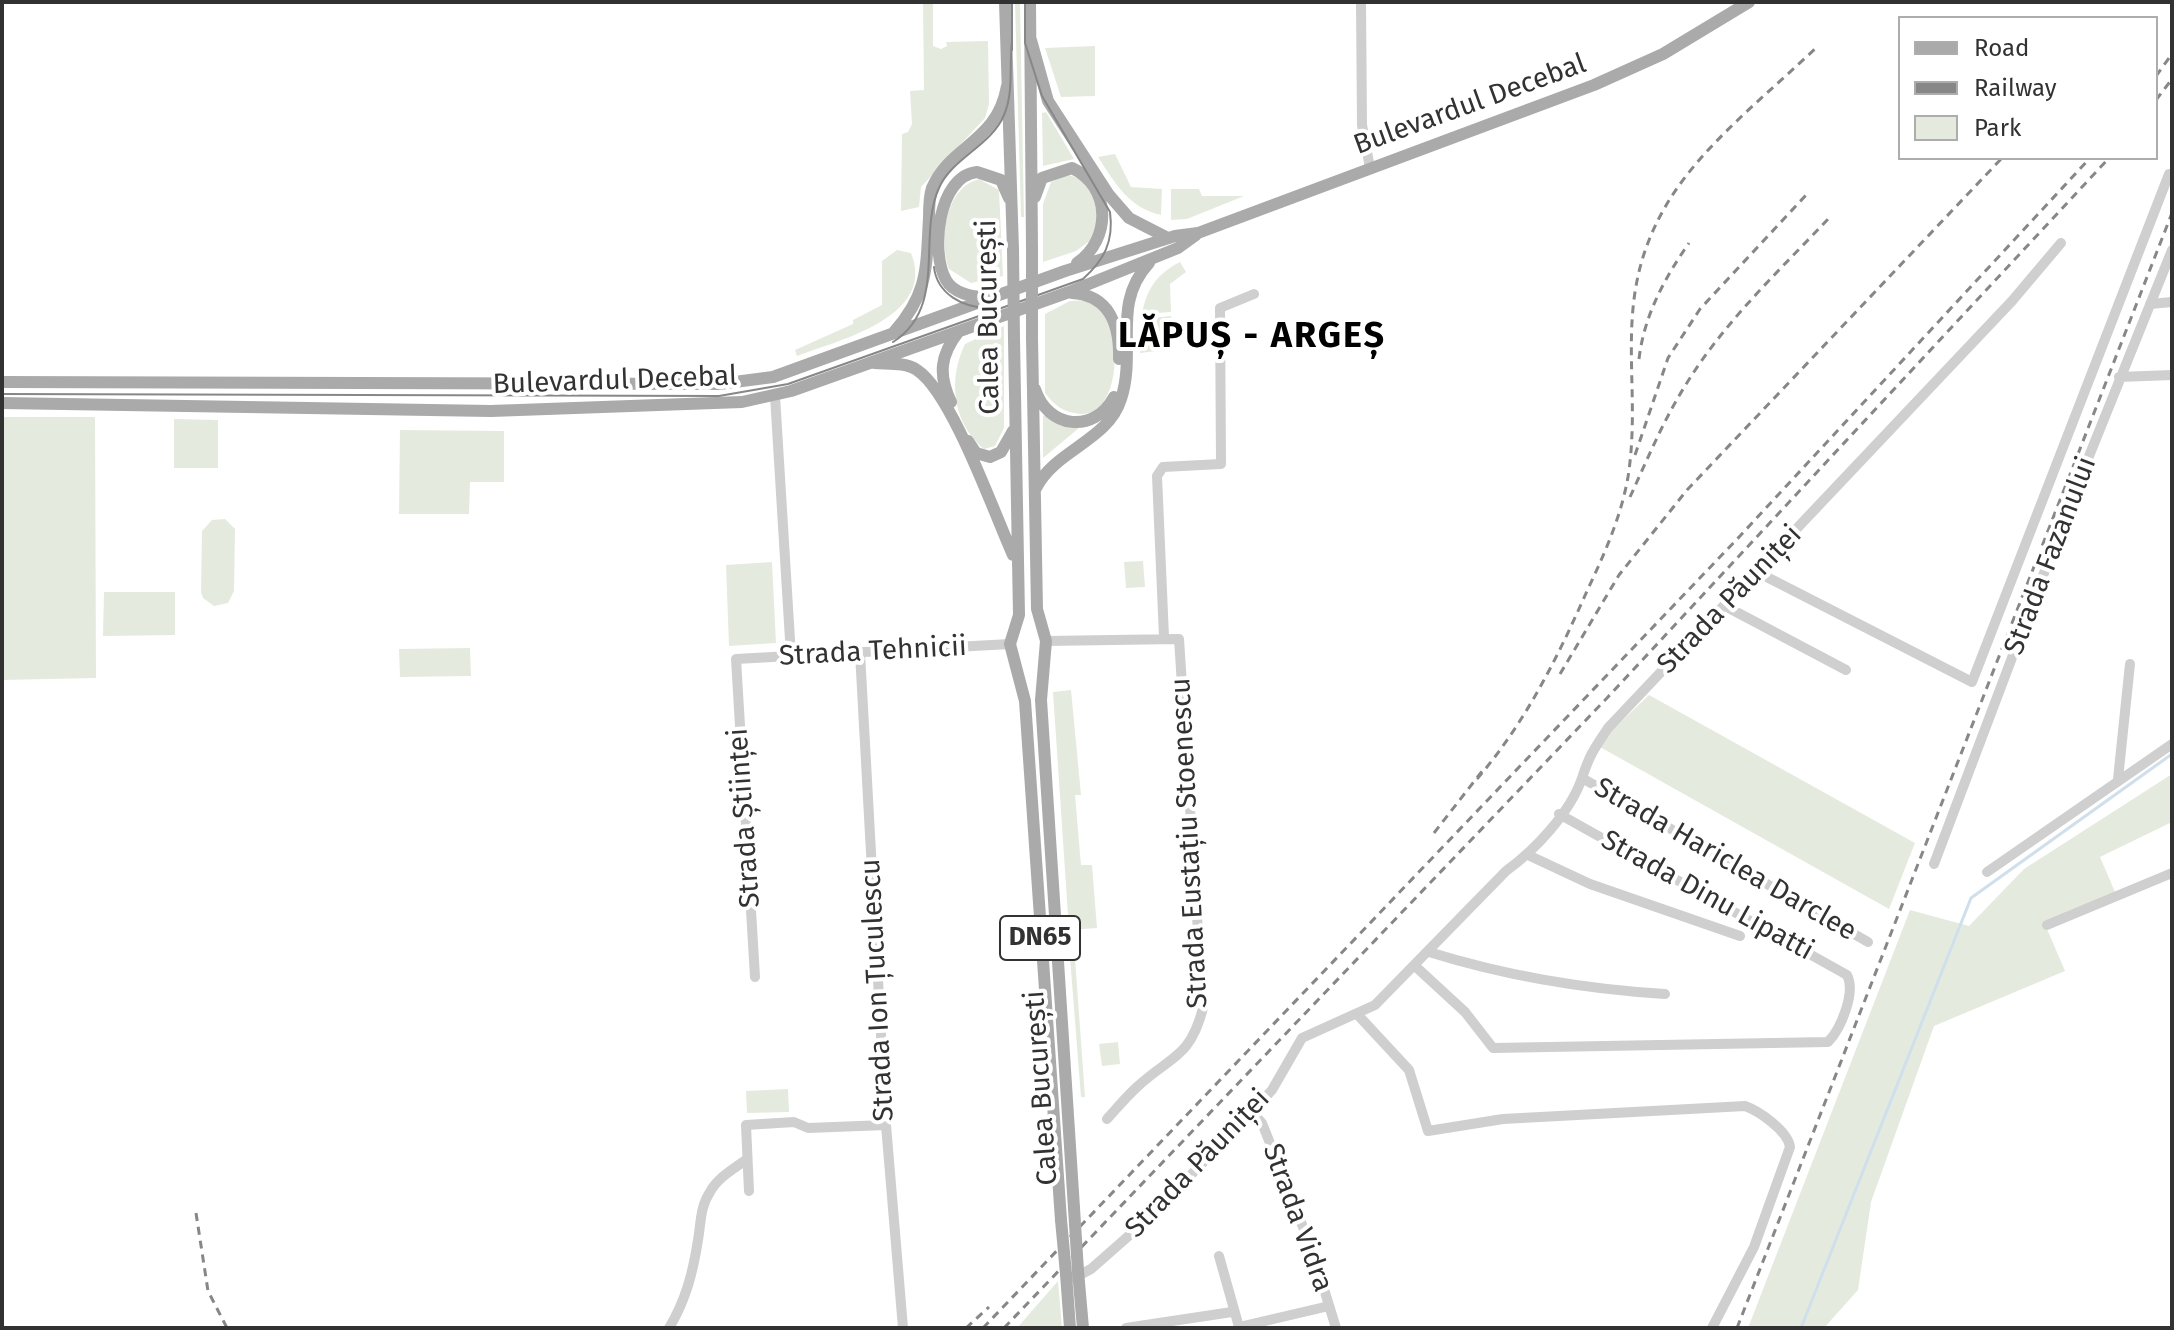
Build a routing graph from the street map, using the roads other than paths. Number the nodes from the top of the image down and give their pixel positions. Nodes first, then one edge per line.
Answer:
1 (1005, 2) edge
2 (1030, 2) edge
3 (1361, 2) edge
4 (1749, 2) edge
5 (1031, 40) junction
6 (1007, 86) junction
7 (1370, 168) junction
8 (2169, 174) dead end
9 (1012, 204) junction
10 (1032, 204) junction
11 (1198, 233) junction
12 (1168, 238) junction
13 (2061, 243) dead end
14 (2172, 250) edge
15 (1157, 256) junction
16 (1065, 271) junction
17 (1069, 292) junction
18 (1254, 294) dead end
19 (993, 297) junction
20 (2172, 302) edge
21 (2150, 304) junction
22 (960, 330) junction
23 (892, 335) junction
24 (869, 363) junction
25 (2172, 375) edge
26 (2119, 377) junction
27 (1031, 378) junction
28 (2, 382) edge
29 (775, 396) junction
30 (2, 403) edge
31 (1014, 428) junction
32 (1034, 491) junction
33 (1016, 562) junction
34 (1757, 572) junction
35 (1725, 606) junction
36 (1015, 631) junction
37 (1164, 637) junction
38 (1031, 650) junction
39 (860, 653) junction
40 (791, 656) junction
41 (736, 659) joint
42 (2130, 664) dead end
43 (1846, 670) dead end
44 (2172, 744) edge
45 (1582, 778) junction
46 (2118, 779) junction
47 (1559, 814) junction
48 (1528, 855) junction
49 (1934, 864) dead end
50 (1987, 872) dead end
51 (2172, 873) edge
52 (2047, 925) dead end
53 (1740, 936) dead end
54 (1868, 942) dead end
55 (1429, 952) junction
56 (1415, 966) junction
57 (755, 977) dead end
58 (1665, 994) dead end
59 (1357, 1014) junction
60 (1252, 1112) junction
61 (1107, 1119) dead end
62 (886, 1125) junction
63 (1068, 1147) junction
64 (1054, 1148) junction
65 (747, 1159) junction
66 (749, 1191) dead end
67 (1219, 1256) dead end
68 (1072, 1275) junction
69 (1329, 1306) junction
70 (1232, 1312) junction
71 (669, 1328) edge
72 (903, 1328) edge
73 (1070, 1328) edge
74 (1083, 1328) edge
75 (1126, 1328) edge
76 (1336, 1328) edge
77 (1712, 1328) edge

1 - 6 main road, Calea București
2 - 5 main road, Calea București
3 - 7 street
4 - 7 main road, Bulevardul Decebal
5 - 10 main road, Calea București
5 - 12 main road
6 - 9 main road, Calea București
6 - 23 main road
7 - 11 main road, Bulevardul Decebal
8 - 34 street
9 - 19 main road
9 - 31 main road, Calea București, bridge
10 - 16 main road
10 - 27 main road, Calea București, bridge
11 - 12 main road, Bulevardul Decebal
11 - 15 main road, Bulevardul Decebal
12 - 16 main road, Bulevardul Decebal
13 - 34 street, Strada Păuniței
14 - 21 street, Strada Fazanului
15 - 17 main road, Bulevardul Decebal
15 - 32 main road
16 - 19 main road, Bulevardul Decebal
17 - 22 main road, Bulevardul Decebal
17 - 27 main road
18 - 37 street, Strada Eustațiu Stoenescu
19 - 23 main road, Bulevardul Decebal
20 - 21 street
21 - 26 street, Strada Fazanului
22 - 24 main road, Bulevardul Decebal
22 - 31 main road
23 - 28 main road, Bulevardul Decebal
24 - 29 main road, Bulevardul Decebal
24 - 33 main road
25 - 26 street
26 - 49 street, Strada Fazanului
27 - 32 main road, Calea București / DN65
29 - 30 main road, Bulevardul Decebal
29 - 40 street
31 - 33 main road, Calea București
32 - 38 main road, Calea București / DN65
33 - 36 main road, Calea București
34 - 35 street, Strada Păuniței
35 - 43 street
35 - 45 street, Strada Păuniței
36 - 38 main road, Calea București
36 - 38 main road
37 - 38 street, Strada Eustațiu Stoenescu
37 - 61 street, Strada Eustațiu Stoenescu
38 - 39 street, Strada Tehnicii
38 - 63 main road, Calea București / DN65
38 - 64 main road, Calea București / DN65
39 - 40 street, Strada Tehnicii
39 - 62 street, Strada Ion Țuculescu
40 - 41 street, Strada Tehnicii
41 - 57 street, Strada Științei
42 - 46 street
44 - 46 street
45 - 47 street, Strada Păuniței
45 - 54 street, Strada Hariclea Darclee
46 - 50 street
47 - 48 street, Strada Păuniței
47 - 56 street, Strada Dinu Lipatti
48 - 53 street
48 - 55 street, Strada Păuniței
51 - 52 street
55 - 56 street, Strada Păuniței
55 - 58 street
56 - 59 street, Strada Păuniței
59 - 60 street, Strada Păuniței
59 - 77 street
60 - 68 street, Strada Păuniței
60 - 69 street, Strada Vidra
62 - 65 street
62 - 72 street, Strada Ion Țuculescu
63 - 64 main road
63 - 68 main road, Calea București / DN65, bridge
64 - 68 main road, Calea București / DN65, bridge
65 - 66 street
65 - 71 street
67 - 70 street
68 - 73 main road, Calea București / DN65
68 - 74 main road, Calea București / DN65
69 - 70 street
69 - 76 street, Strada Vidra
70 - 75 street

